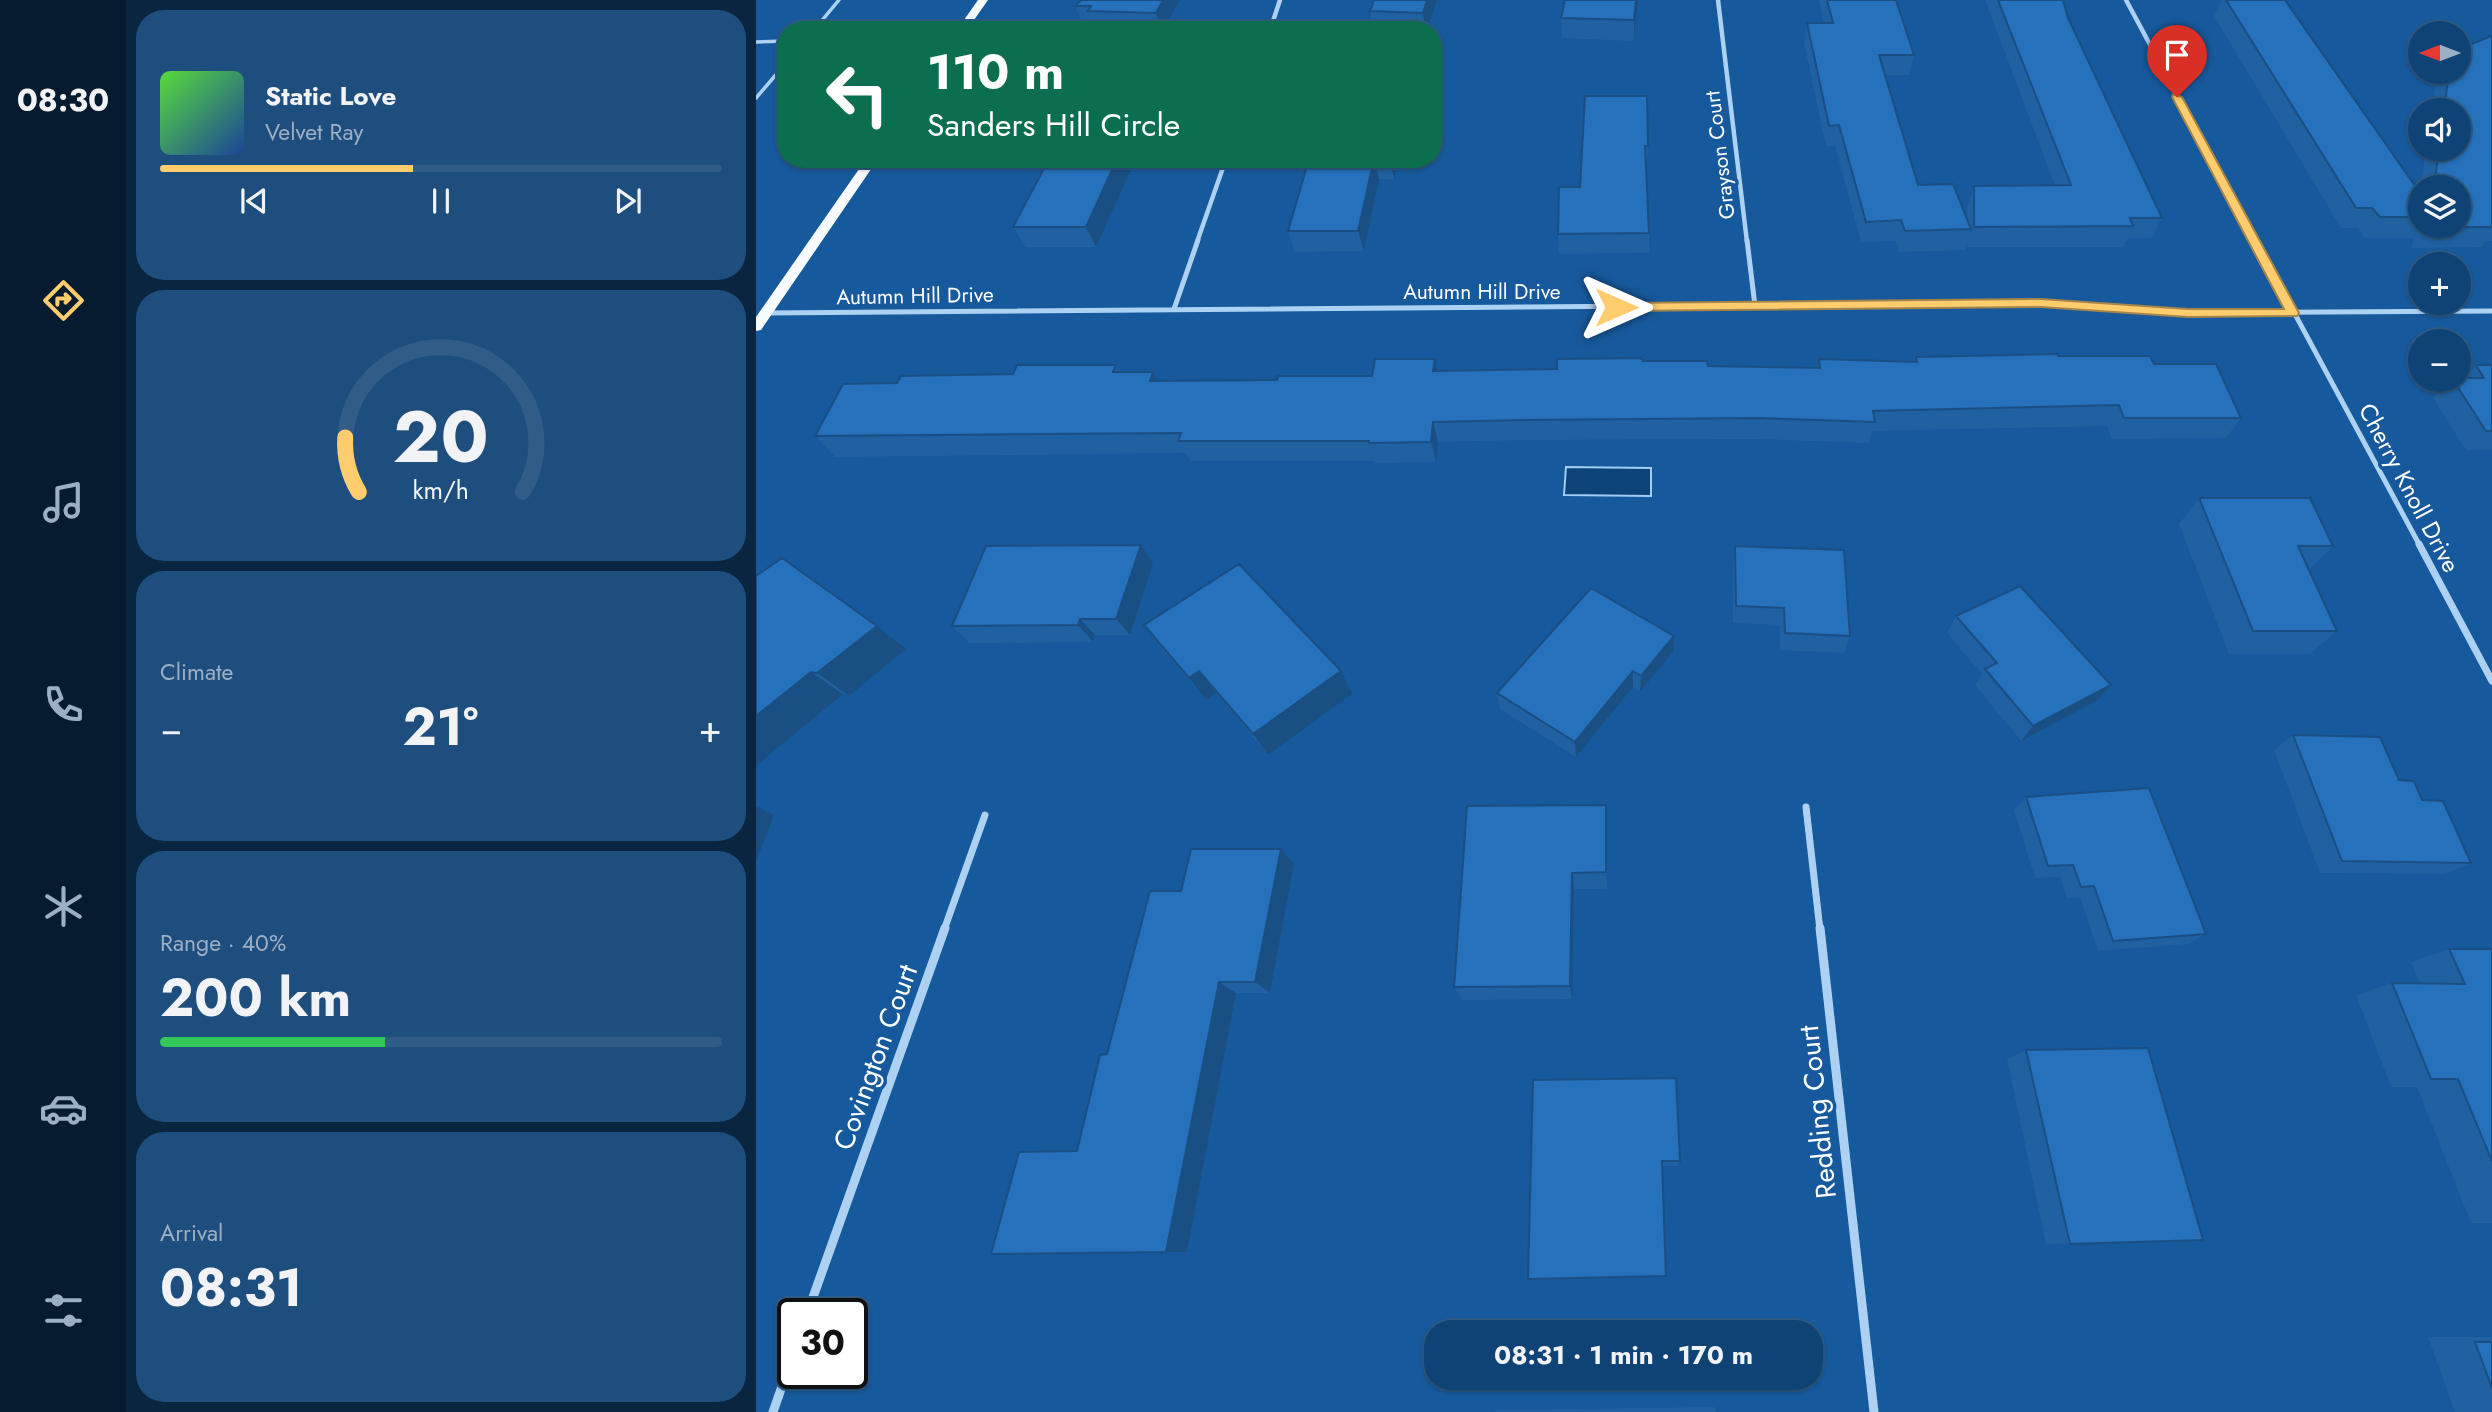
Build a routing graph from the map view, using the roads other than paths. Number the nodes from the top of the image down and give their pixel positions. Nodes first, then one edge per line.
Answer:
1 (839, 0) edge
2 (983, 0) edge
3 (1280, 0) edge
4 (1718, 0) edge
5 (2126, 0) edge
6 (822, 21) edge
7 (968, 21) edge
8 (1273, 21) edge
9 (777, 41) edge
10 (756, 42) edge
11 (777, 74) edge
12 (756, 98) edge
13 (866, 168) edge
14 (1223, 168) edge
15 (1755, 306) junction
16 (1174, 309) junction
17 (2492, 311) edge
18 (766, 313) junction
19 (2292, 313) junction
20 (756, 327) edge
21 (2492, 681) edge
22 (1806, 807) dead end
23 (985, 815) dead end
24 (813, 1298) edge
25 (781, 1389) edge
26 (773, 1412) edge
27 (1874, 1412) edge

1 - 6 lane
2 - 7 main road
3 - 8 street
4 - 15 street, Grayson Court
5 - 19 street, Cherry Knoll Drive
9 - 10 lane
11 - 12 lane
13 - 18 main road
14 - 16 street
15 - 16 street, Autumn Hill Drive
15 - 19 street, Autumn Hill Drive
16 - 18 street, Autumn Hill Drive
17 - 19 street, Autumn Hill Drive
18 - 20 main road
19 - 21 street, Cherry Knoll Drive
22 - 27 street, Redding Court
23 - 24 street, Covington Court
25 - 26 street

